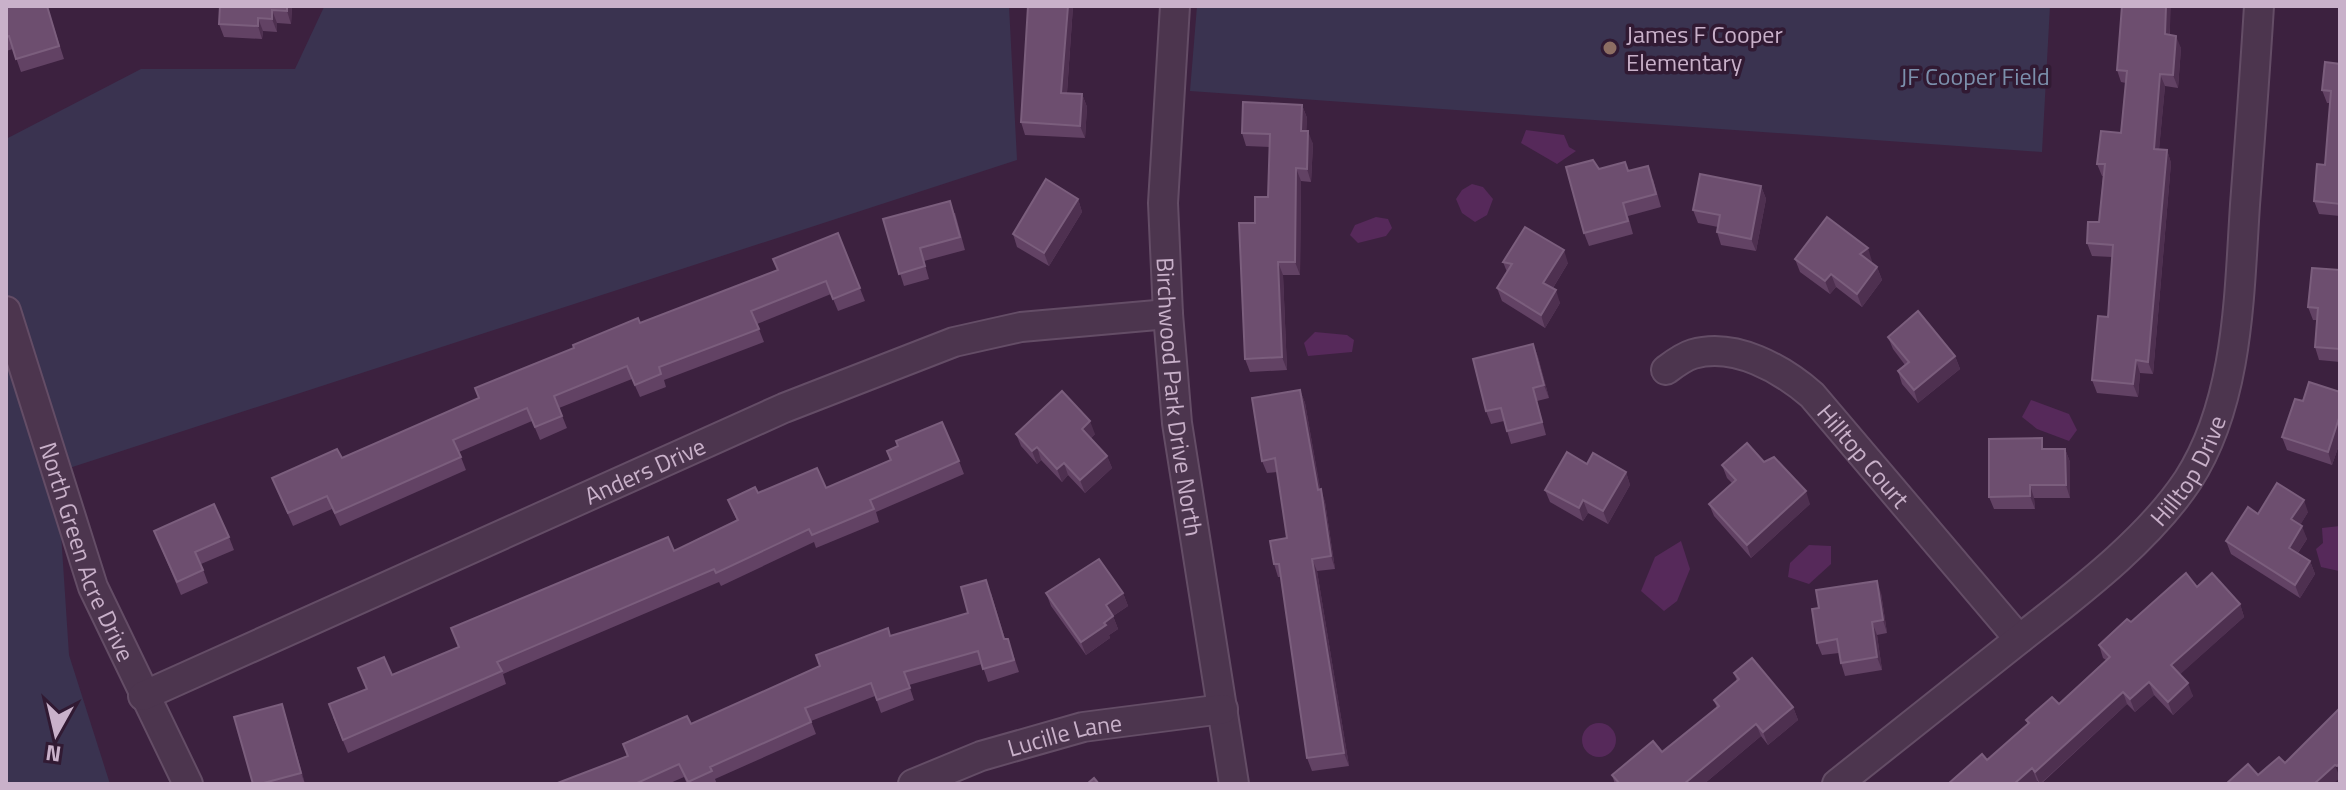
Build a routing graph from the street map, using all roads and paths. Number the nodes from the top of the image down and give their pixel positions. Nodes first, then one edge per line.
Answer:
1 (1175, 6) edge
2 (2259, 6) edge
3 (6, 311) edge
4 (1168, 314) junction
5 (1666, 370) dead end
6 (2019, 639) junction
7 (143, 696) junction
8 (1223, 709) junction
9 (188, 784) edge
10 (913, 784) edge
11 (1234, 784) edge
12 (1837, 784) edge

1 - 4 street, Birchwood Park Drive North
2 - 6 street, Hilltop Drive
3 - 7 street, North Green Acre Drive
4 - 7 street, Anders Drive
4 - 8 street, Birchwood Park Drive North
5 - 6 street, Hilltop Court
6 - 12 street, Hilltop Drive
7 - 9 street, North Green Acre Drive
8 - 10 street, Lucille Lane
8 - 11 street, Birchwood Park Drive North

